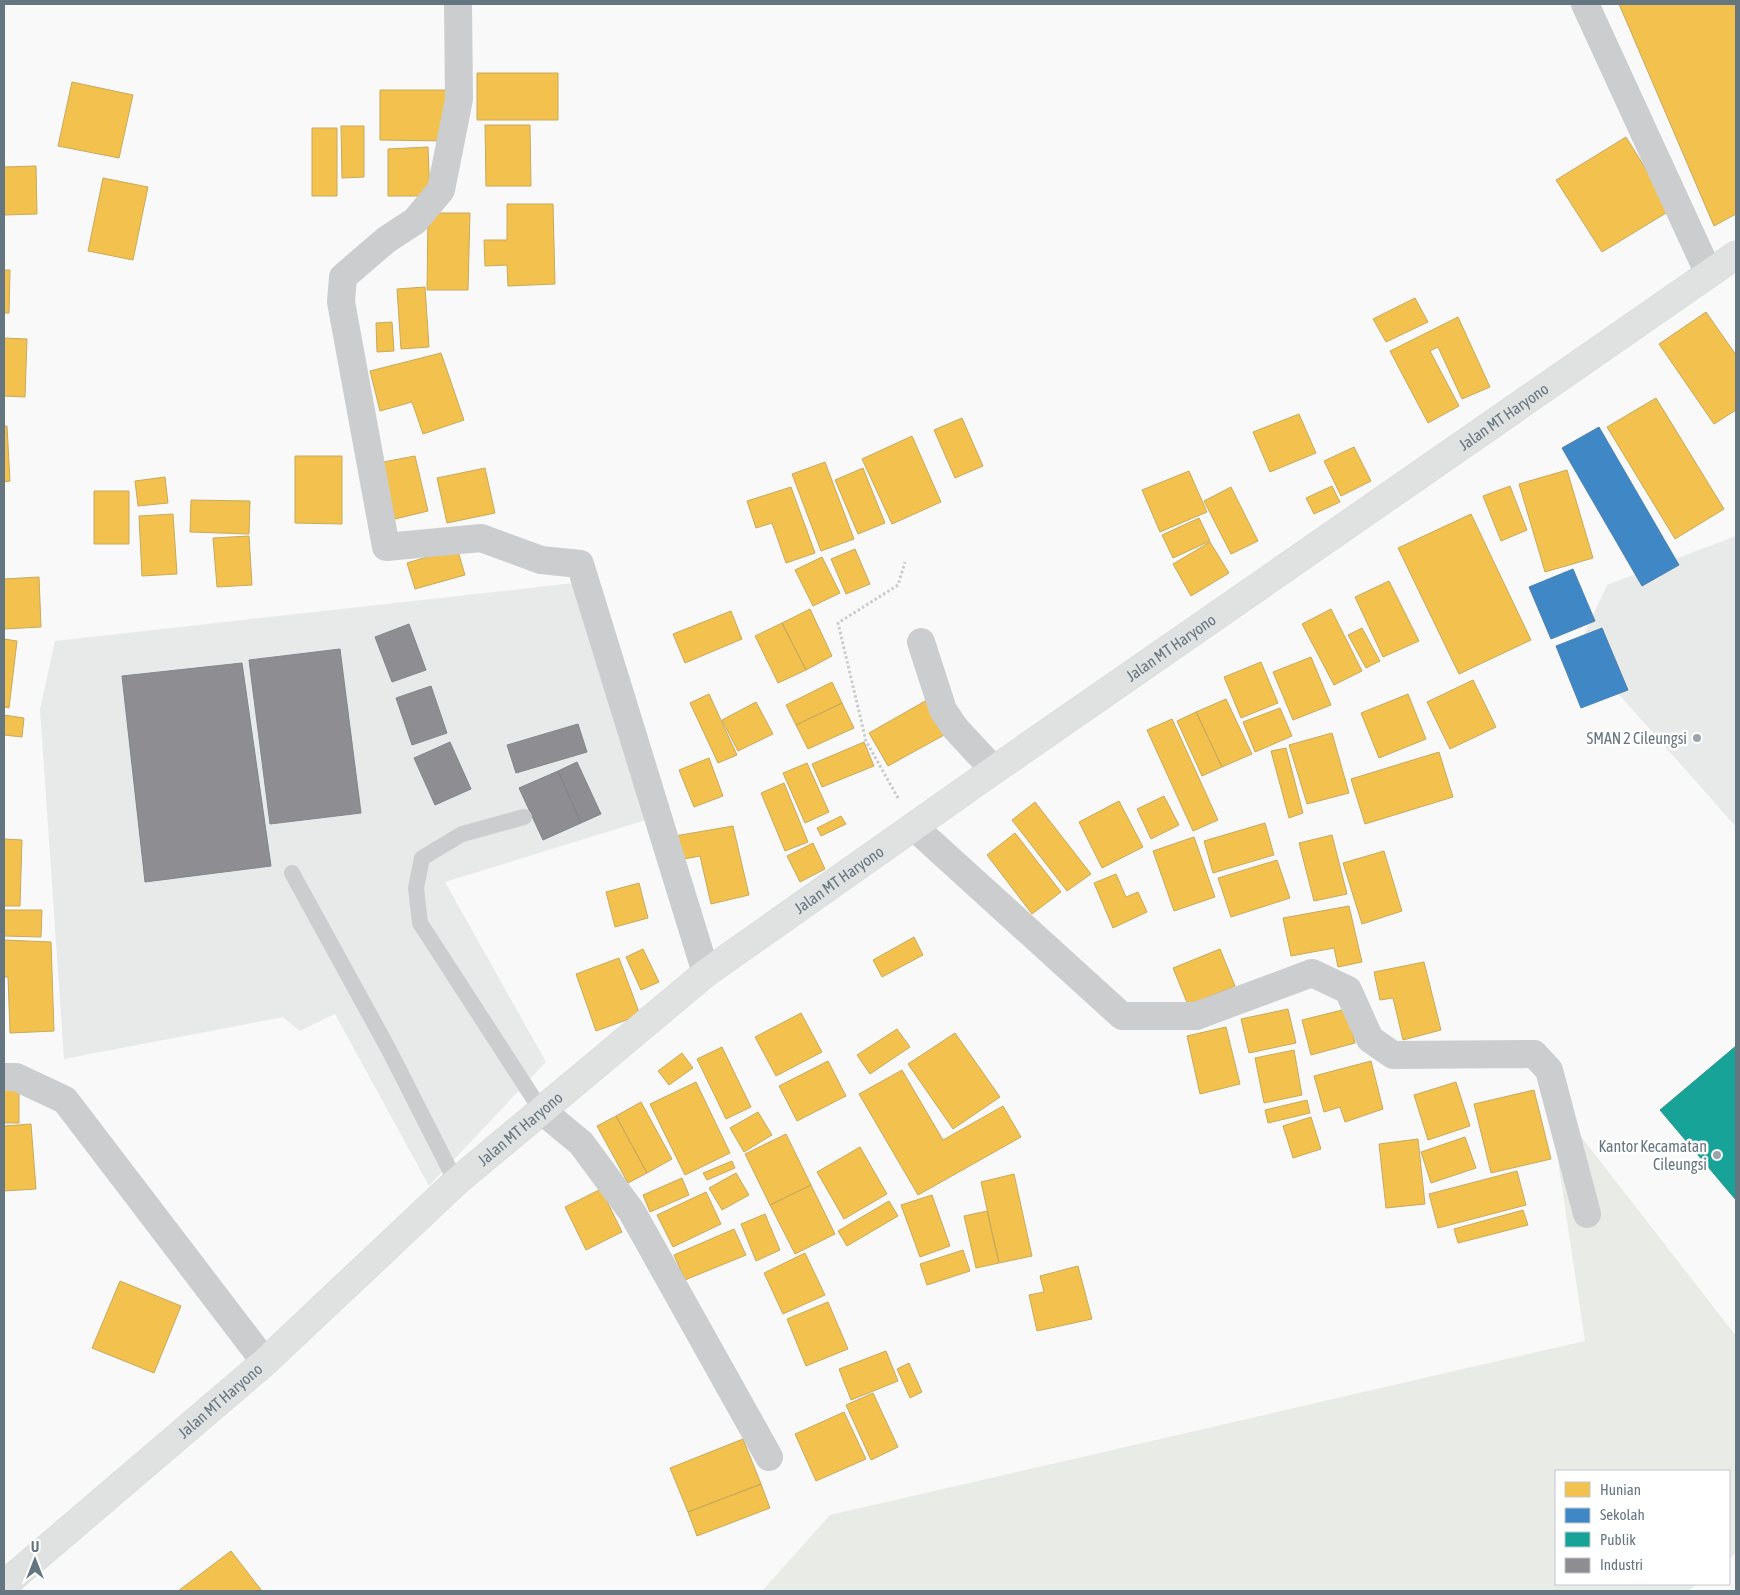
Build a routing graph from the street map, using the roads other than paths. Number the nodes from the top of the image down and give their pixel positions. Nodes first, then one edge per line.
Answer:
1 (458, 4) edge
2 (1585, 4) edge
3 (1736, 255) edge
4 (1709, 274) junction
5 (921, 642) dead end
6 (994, 770) junction
7 (524, 817) dead end
8 (914, 827) junction
9 (292, 873) dead end
10 (706, 973) junction
11 (4, 1077) edge
12 (541, 1110) junction
13 (456, 1182) junction
14 (1588, 1214) dead end
15 (265, 1362) junction
16 (769, 1458) dead end
17 (4, 1585) edge

1 - 10 street
2 - 4 street
3 - 4 main road, Jalan MT Haryono
4 - 6 main road, Jalan MT Haryono
5 - 6 street
6 - 8 main road, Jalan MT Haryono
7 - 12 lane
8 - 10 main road, Jalan MT Haryono
8 - 14 street
9 - 13 lane
10 - 12 main road, Jalan MT Haryono
11 - 15 street
12 - 13 main road, Jalan MT Haryono
12 - 16 street
13 - 15 main road, Jalan MT Haryono
15 - 17 main road, Jalan MT Haryono

